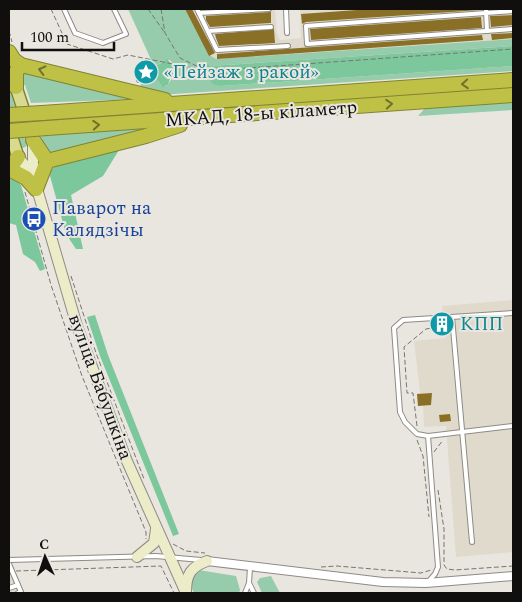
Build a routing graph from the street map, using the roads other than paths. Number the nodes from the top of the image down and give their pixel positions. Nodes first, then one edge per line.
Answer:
1 (64, 9) edge
2 (114, 9) edge
3 (269, 9) edge
4 (286, 9) edge
5 (198, 11) edge
6 (486, 11) edge
7 (513, 11) edge
8 (270, 27) dead end
9 (513, 29) edge
10 (208, 31) junction
11 (487, 31) junction
12 (287, 34) dead end
13 (288, 46) dead end
14 (9, 52) edge
15 (21, 65) junction
16 (138, 70) dead end
17 (150, 79) dead end
18 (513, 80) edge
19 (12, 82) edge
20 (137, 87) junction
21 (513, 95) edge
22 (180, 104) junction
23 (9, 115) edge
24 (218, 117) junction
25 (9, 129) edge
26 (33, 140) junction
27 (47, 161) junction
28 (12, 164) edge
29 (35, 182) junction
30 (513, 312) edge
31 (452, 317) junction
32 (513, 426) edge
33 (461, 430) junction
34 (428, 436) junction
35 (156, 528) junction
36 (472, 542) dead end
37 (169, 556) junction
38 (137, 557) junction
39 (206, 557) junction
40 (9, 560) edge
41 (9, 564) edge
42 (250, 568) junction
43 (513, 576) edge
44 (249, 583) junction
45 (426, 583) junction
46 (18, 585) junction
47 (9, 588) edge
48 (18, 593) edge
49 (186, 593) edge
50 (245, 593) edge
51 (254, 593) edge

1 - 2 lane
3 - 5 lane
4 - 12 lane
5 - 10 lane
6 - 7 lane
6 - 11 lane
6 - 11 lane
8 - 10 lane
9 - 11 lane
10 - 13 lane
14 - 15 highway
15 - 19 highway
20 -> 15 highway
16 - 20 lane
17 - 20 lane
18 -> 22 highway, МКАД, 18-ы кіламетр
19 - 26 main road
20 - 22 highway
24 -> 21 highway, МКАД, 18-ы кіламетр
22 - 23 highway, МКАД, 18-ы кіламетр, bridge
25 -> 24 highway, МКАД, 18-ы кіламетр, bridge
24 - 27 highway
25 - 28 main road
26 - 27 highway
26 - 29 street, вуліца Бабушкіна
27 - 29 highway
28 - 29 highway
29 - 35 street, вуліца Бабушкіна
30 - 31 lane
31 - 33 lane
31 - 34 lane
32 - 33 lane
33 - 34 lane
33 - 36 lane
34 - 45 lane
35 - 37 street, вуліца Бабушкіна
35 - 38 street
37 - 38 lane
37 - 39 lane
37 - 49 street, вуліца Бабушкіна
38 - 40 lane
39 - 42 street
39 - 49 street
41 - 46 lane
42 - 44 lane
42 - 45 street
43 - 45 street
44 - 50 lane
44 - 51 lane
46 - 47 lane
46 - 48 lane

